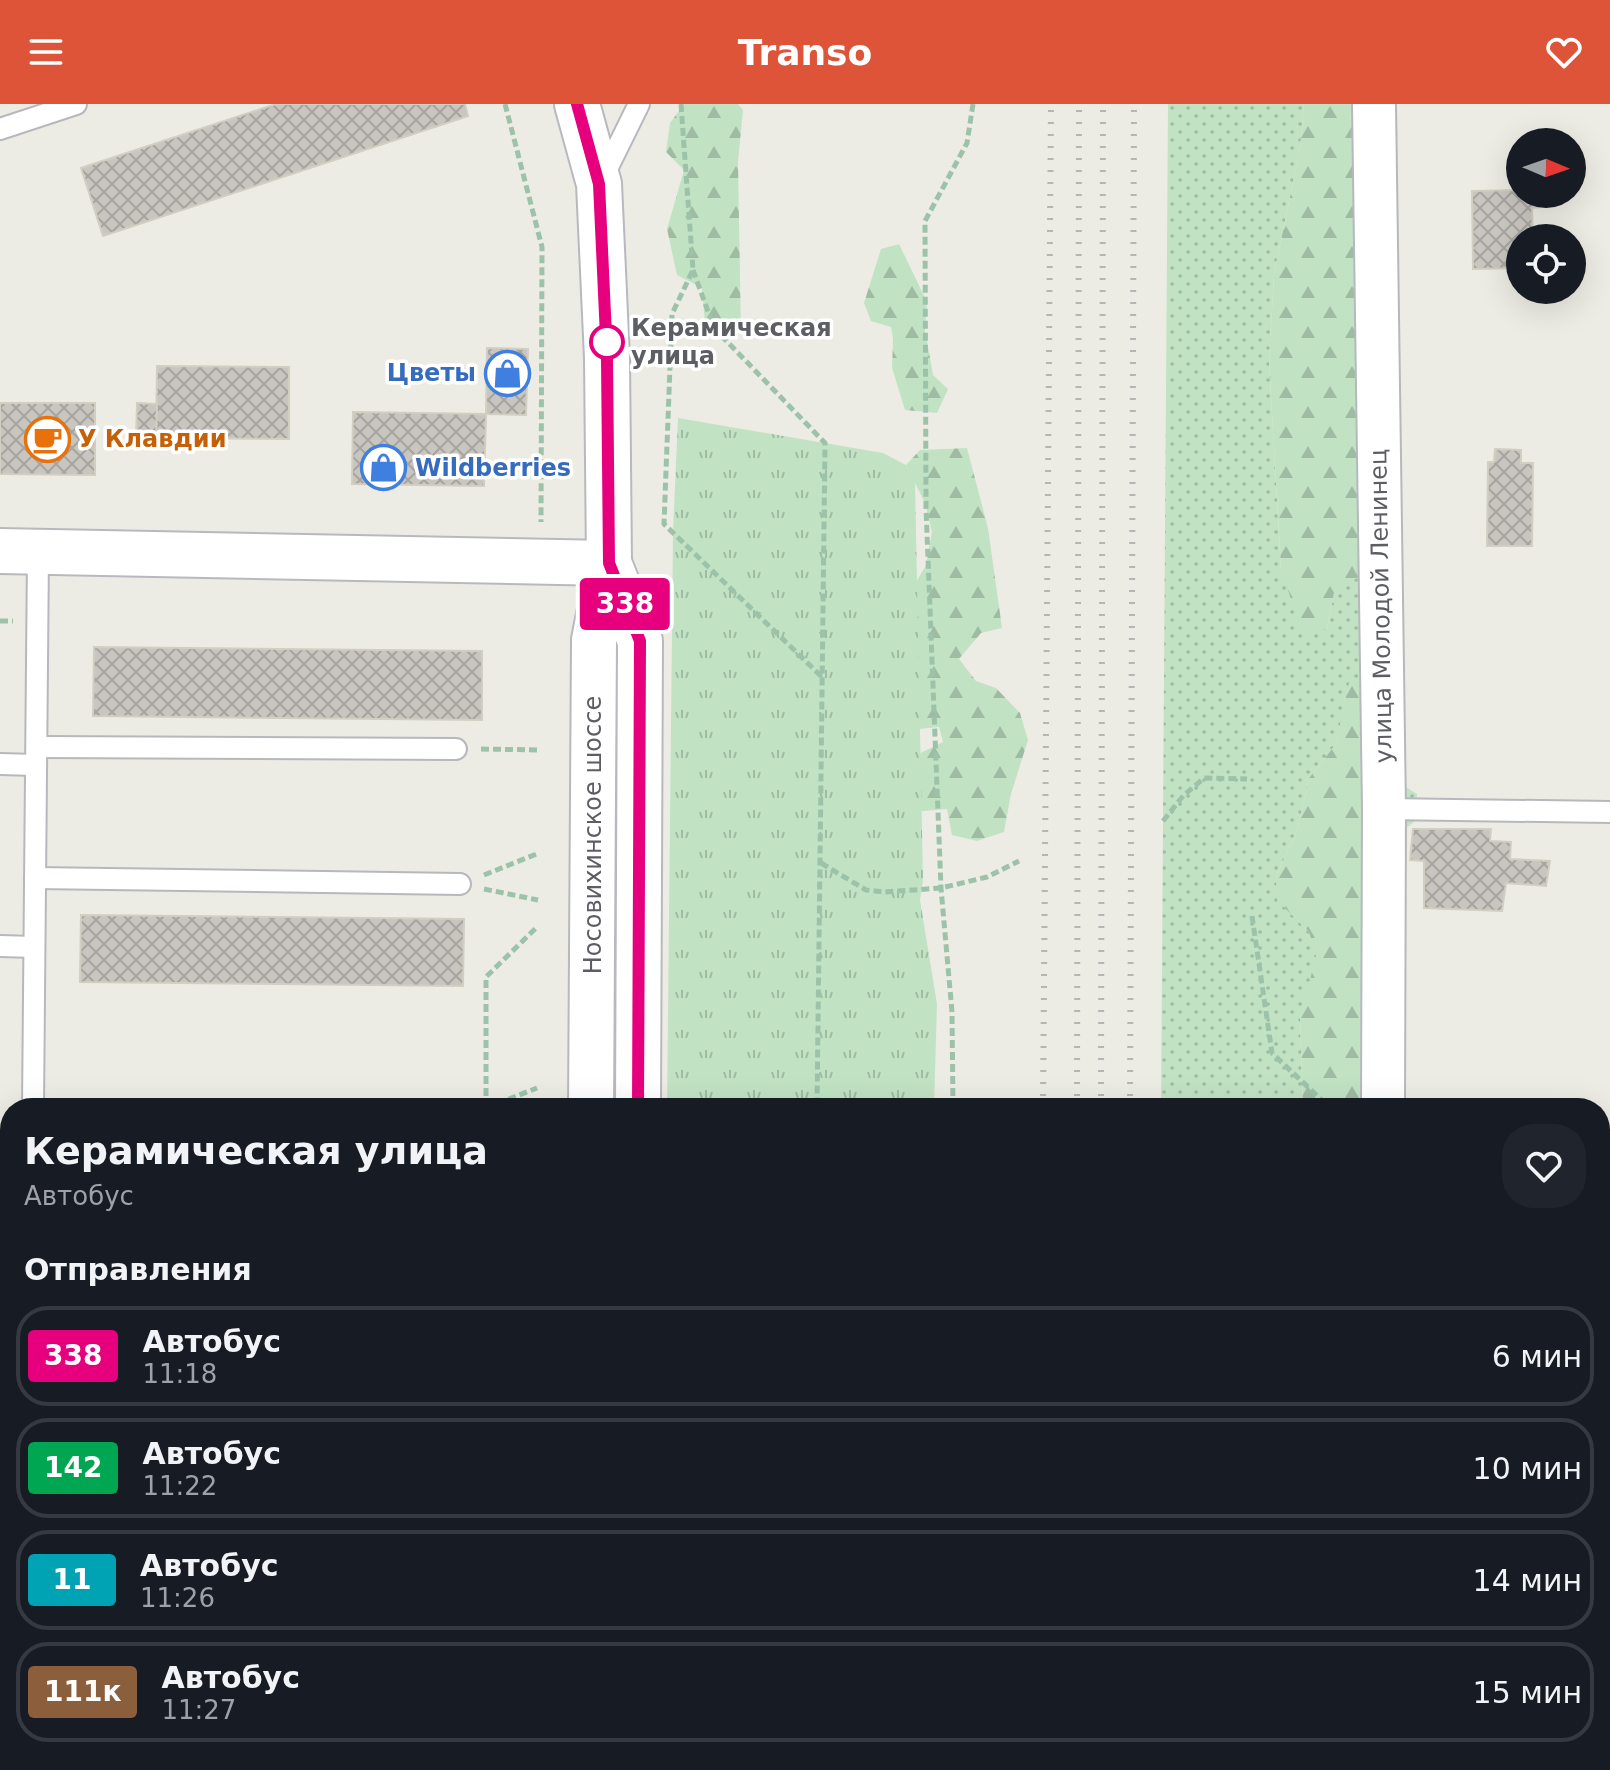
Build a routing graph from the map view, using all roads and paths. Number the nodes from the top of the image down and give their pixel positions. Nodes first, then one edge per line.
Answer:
1 (76, 104) edge
2 (505, 104) edge
3 (577, 104) edge
4 (639, 104) edge
5 (681, 104) edge
6 (973, 104) edge
7 (1374, 104) edge
8 (0, 129) edge
9 (599, 184) junction
10 (693, 270) junction
11 (714, 328) junction
12 (673, 330) junction
13 (541, 528) dead end
14 (19, 552) edge
15 (609, 563) junction
16 (822, 678) junction
17 (456, 749) joint
18 (539, 750) dead end
19 (36, 756) junction
20 (0, 764) edge
21 (1247, 779) dead end
22 (1384, 809) junction
23 (1610, 812) edge
24 (1163, 821) dead end
25 (539, 853) dead end
26 (1019, 861) dead end
27 (820, 863) junction
28 (35, 878) junction
29 (460, 884) junction
30 (941, 888) junction
31 (538, 900) dead end
32 (1252, 916) dead end
33 (538, 926) dead end
34 (0, 946) edge
35 (34, 947) junction
36 (537, 1088) dead end
37 (33, 1098) edge
38 (485, 1098) edge
39 (511, 1098) edge
40 (591, 1098) edge
41 (638, 1098) edge
42 (817, 1098) edge
43 (953, 1098) edge
44 (1319, 1098) edge
45 (1383, 1098) edge

1 - 8 lane
2 - 13 path
3 - 9 main road, Носовихинское шоссе
4 - 9 lane
5 - 10 path
6 - 30 path
7 - 22 street, улица Молодой Ленинец
9 - 15 main road, Носовихинское шоссе
10 - 11 path
10 - 12 path
11 - 12 path
11 - 16 path
12 - 16 path
14 - 15 main road
14 - 19 lane
15 - 40 main road, Носовихинское шоссе
15 - 41 main road, Носовихинское шоссе
16 - 27 path
17 - 18 path
17 - 19 lane
19 - 20 lane
19 - 28 lane
21 - 24 path
22 - 23 lane
22 - 45 street, улица Молодой Ленинец
25 - 29 path
26 - 30 path
27 - 30 path
27 - 42 path
28 - 29 lane
28 - 35 lane
29 - 31 path
30 - 43 path
32 - 44 path
33 - 38 path
34 - 35 lane
35 - 37 lane
36 - 39 path

